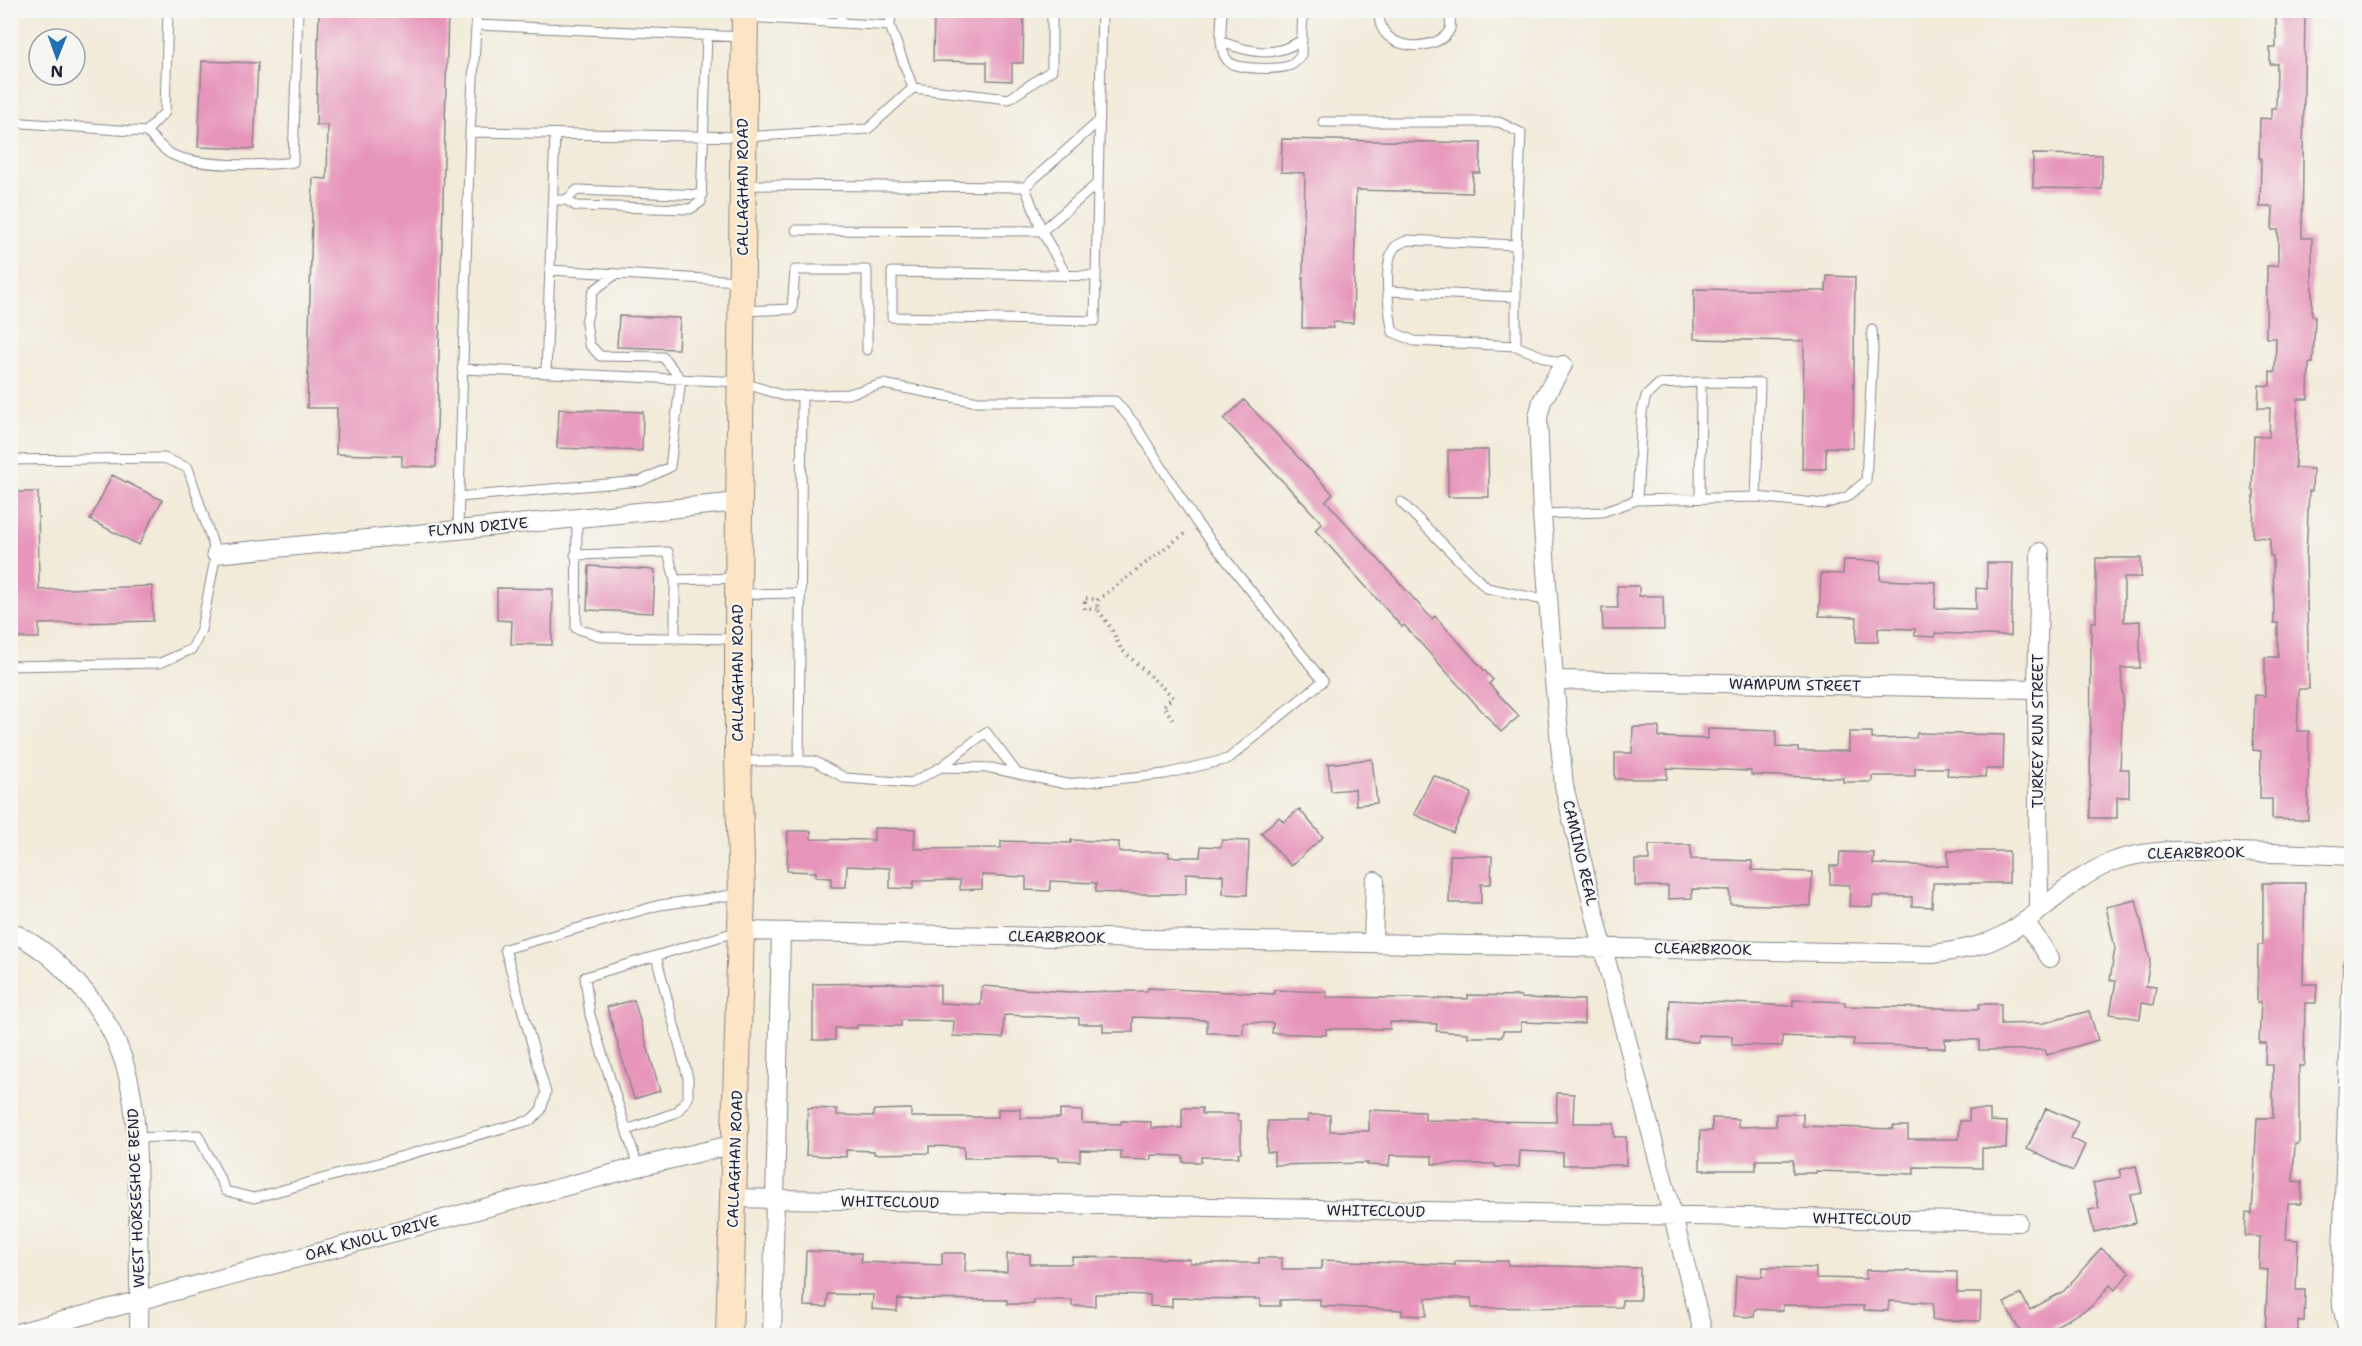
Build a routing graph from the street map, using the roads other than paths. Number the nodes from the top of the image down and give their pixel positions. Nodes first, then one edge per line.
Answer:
1 (168, 10) edge
2 (298, 10) edge
3 (477, 10) edge
4 (841, 10) edge
5 (891, 10) edge
6 (1052, 10) edge
7 (1102, 10) edge
8 (1222, 10) edge
9 (1303, 10) edge
10 (1379, 10) edge
11 (1450, 10) edge
12 (1500, 10) edge
13 (1530, 10) edge
14 (745, 22) edge
15 (841, 23) junction
16 (476, 25) junction
17 (890, 26) junction
18 (707, 35) junction
19 (1302, 40) junction
20 (1222, 42) junction
21 (913, 88) junction
22 (1100, 120) junction
23 (10, 122) edge
24 (1323, 122) dead end
25 (146, 132) junction
26 (470, 132) junction
27 (555, 134) junction
28 (705, 136) junction
29 (743, 137) junction
30 (1098, 183) junction
31 (744, 184) junction
32 (1025, 186) junction
33 (702, 195) junction
34 (553, 200) junction
35 (566, 200) junction
36 (795, 230) dead end
37 (1042, 231) junction
38 (1516, 245) junction
39 (550, 270) junction
40 (616, 273) junction
41 (1066, 275) junction
42 (1096, 276) junction
43 (743, 281) junction
44 (1388, 291) junction
45 (1516, 297) junction
46 (742, 311) junction
47 (1872, 330) dead end
48 (1516, 346) junction
49 (867, 350) dead end
50 (1563, 365) joint
51 (462, 369) junction
52 (546, 372) junction
53 (681, 379) junction
54 (741, 382) junction
55 (1701, 382) junction
56 (802, 396) junction
57 (10, 460) edge
58 (459, 497) junction
59 (1756, 497) junction
60 (1701, 498) junction
61 (1637, 500) junction
62 (739, 502) junction
63 (1401, 502) dead end
64 (1542, 514) junction
65 (577, 519) junction
66 (458, 528) junction
67 (2040, 552) dead end
68 (216, 554) junction
69 (575, 555) junction
70 (675, 580) junction
71 (738, 586) junction
72 (800, 593) junction
73 (1549, 601) junction
74 (675, 639) junction
75 (738, 639) junction
76 (10, 666) edge
77 (1554, 680) junction
78 (2037, 689) junction
79 (738, 761) junction
80 (799, 761) junction
81 (940, 767) junction
82 (1017, 773) junction
83 (2352, 855) edge
84 (1375, 881) dead end
85 (742, 894) junction
86 (2032, 915) junction
87 (10, 931) edge
88 (741, 931) junction
89 (781, 932) junction
90 (1373, 942) junction
91 (1603, 948) junction
92 (656, 956) junction
93 (2050, 958) dead end
94 (2352, 965) edge
95 (627, 1130) junction
96 (137, 1138) junction
97 (735, 1144) junction
98 (638, 1167) junction
99 (734, 1198) junction
100 (774, 1200) junction
101 (1675, 1216) junction
102 (2018, 1222) dead end
103 (2347, 1231) edge
104 (139, 1300) junction
105 (10, 1335) edge
106 (139, 1335) edge
107 (729, 1335) edge
108 (772, 1335) edge
109 (1704, 1335) edge
110 (2349, 1335) edge

1 - 25 lane
2 - 25 lane
3 - 16 lane
4 - 15 lane
5 - 17 lane
6 - 21 lane
7 - 22 lane
8 - 20 lane
9 - 19 lane
10 - 11 lane
12 - 13 lane
14 - 15 lane
14 - 18 lane
14 - 29 main road, CALLAGHAN ROAD
15 - 17 lane
16 - 18 lane
16 - 26 lane
17 - 21 lane
18 - 28 lane
19 - 20 lane
19 - 20 lane
21 - 29 lane
22 - 30 lane
22 - 32 lane
23 - 25 lane
24 - 38 lane
26 - 27 lane
26 - 51 lane
27 - 28 lane
27 - 34 lane
28 - 29 lane
28 - 33 lane
29 - 31 main road, CALLAGHAN ROAD
30 - 37 lane
30 - 42 lane
31 - 32 lane
31 - 43 main road, CALLAGHAN ROAD
32 - 37 lane
33 - 35 lane
33 - 35 lane
34 - 35 lane
34 - 39 lane
36 - 37 lane
37 - 41 lane
38 - 44 lane
38 - 45 lane
39 - 40 lane
39 - 52 lane
40 - 43 lane
40 - 53 lane
41 - 42 lane
41 - 42 lane
43 - 46 main road, CALLAGHAN ROAD
44 - 45 lane
44 - 48 lane
45 - 48 lane
46 - 49 lane
46 - 54 main road, CALLAGHAN ROAD
47 - 59 lane
48 - 50 lane
50 - 64 street, CAMINO REAL
51 - 52 lane
51 - 58 lane
52 - 53 lane
53 - 54 lane
53 - 58 lane
54 - 56 lane
54 - 62 main road, CALLAGHAN ROAD
55 - 59 lane
55 - 60 lane
55 - 61 lane
56 - 72 lane
56 - 82 lane
57 - 68 lane
58 - 66 lane
59 - 60 lane
60 - 61 lane
61 - 64 lane
62 - 65 street, FLYNN DRIVE
62 - 71 main road, CALLAGHAN ROAD
63 - 73 lane
64 - 73 street, CAMINO REAL
65 - 66 street, FLYNN DRIVE
65 - 69 lane
66 - 68 street, FLYNN DRIVE
67 - 78 street, TURKEY RUN STREET
68 - 76 lane
69 - 70 lane
69 - 74 lane
70 - 71 lane
70 - 74 lane
71 - 72 lane
71 - 75 main road, CALLAGHAN ROAD
72 - 80 lane
73 - 77 street, CAMINO REAL
74 - 75 lane
75 - 79 main road, CALLAGHAN ROAD
77 - 78 street, WAMPUM STREET
77 - 91 street, CAMINO REAL
78 - 86 street, TURKEY RUN STREET
79 - 80 lane
79 - 85 main road, CALLAGHAN ROAD
80 - 81 lane
81 - 82 lane
81 - 82 lane
83 - 86 street, CLEARBROOK
84 - 90 street
85 - 88 main road, CALLAGHAN ROAD
85 - 96 lane
86 - 91 street, CLEARBROOK
86 - 93 street
87 - 96 street, WEST HORSESHOE BEND
88 - 89 street, CLEARBROOK
88 - 92 lane
88 - 97 main road, CALLAGHAN ROAD
89 - 90 street, CLEARBROOK
89 - 100 street
90 - 91 street, CLEARBROOK
91 - 101 street, CAMINO REAL
92 - 95 lane
92 - 95 lane
94 - 103 street
95 - 98 lane
96 - 104 street, WEST HORSESHOE BEND
97 - 98 street, OAK KNOLL DRIVE
97 - 99 main road, CALLAGHAN ROAD
98 - 104 street, OAK KNOLL DRIVE
99 - 100 street, WHITECLOUD
99 - 107 main road, CALLAGHAN ROAD
100 - 101 street, WHITECLOUD
100 - 108 street
101 - 102 street, WHITECLOUD
101 - 109 street, CAMINO REAL
103 - 110 street
104 - 105 street, OAK KNOLL DRIVE
104 - 106 street, WEST HORSESHOE BEND

